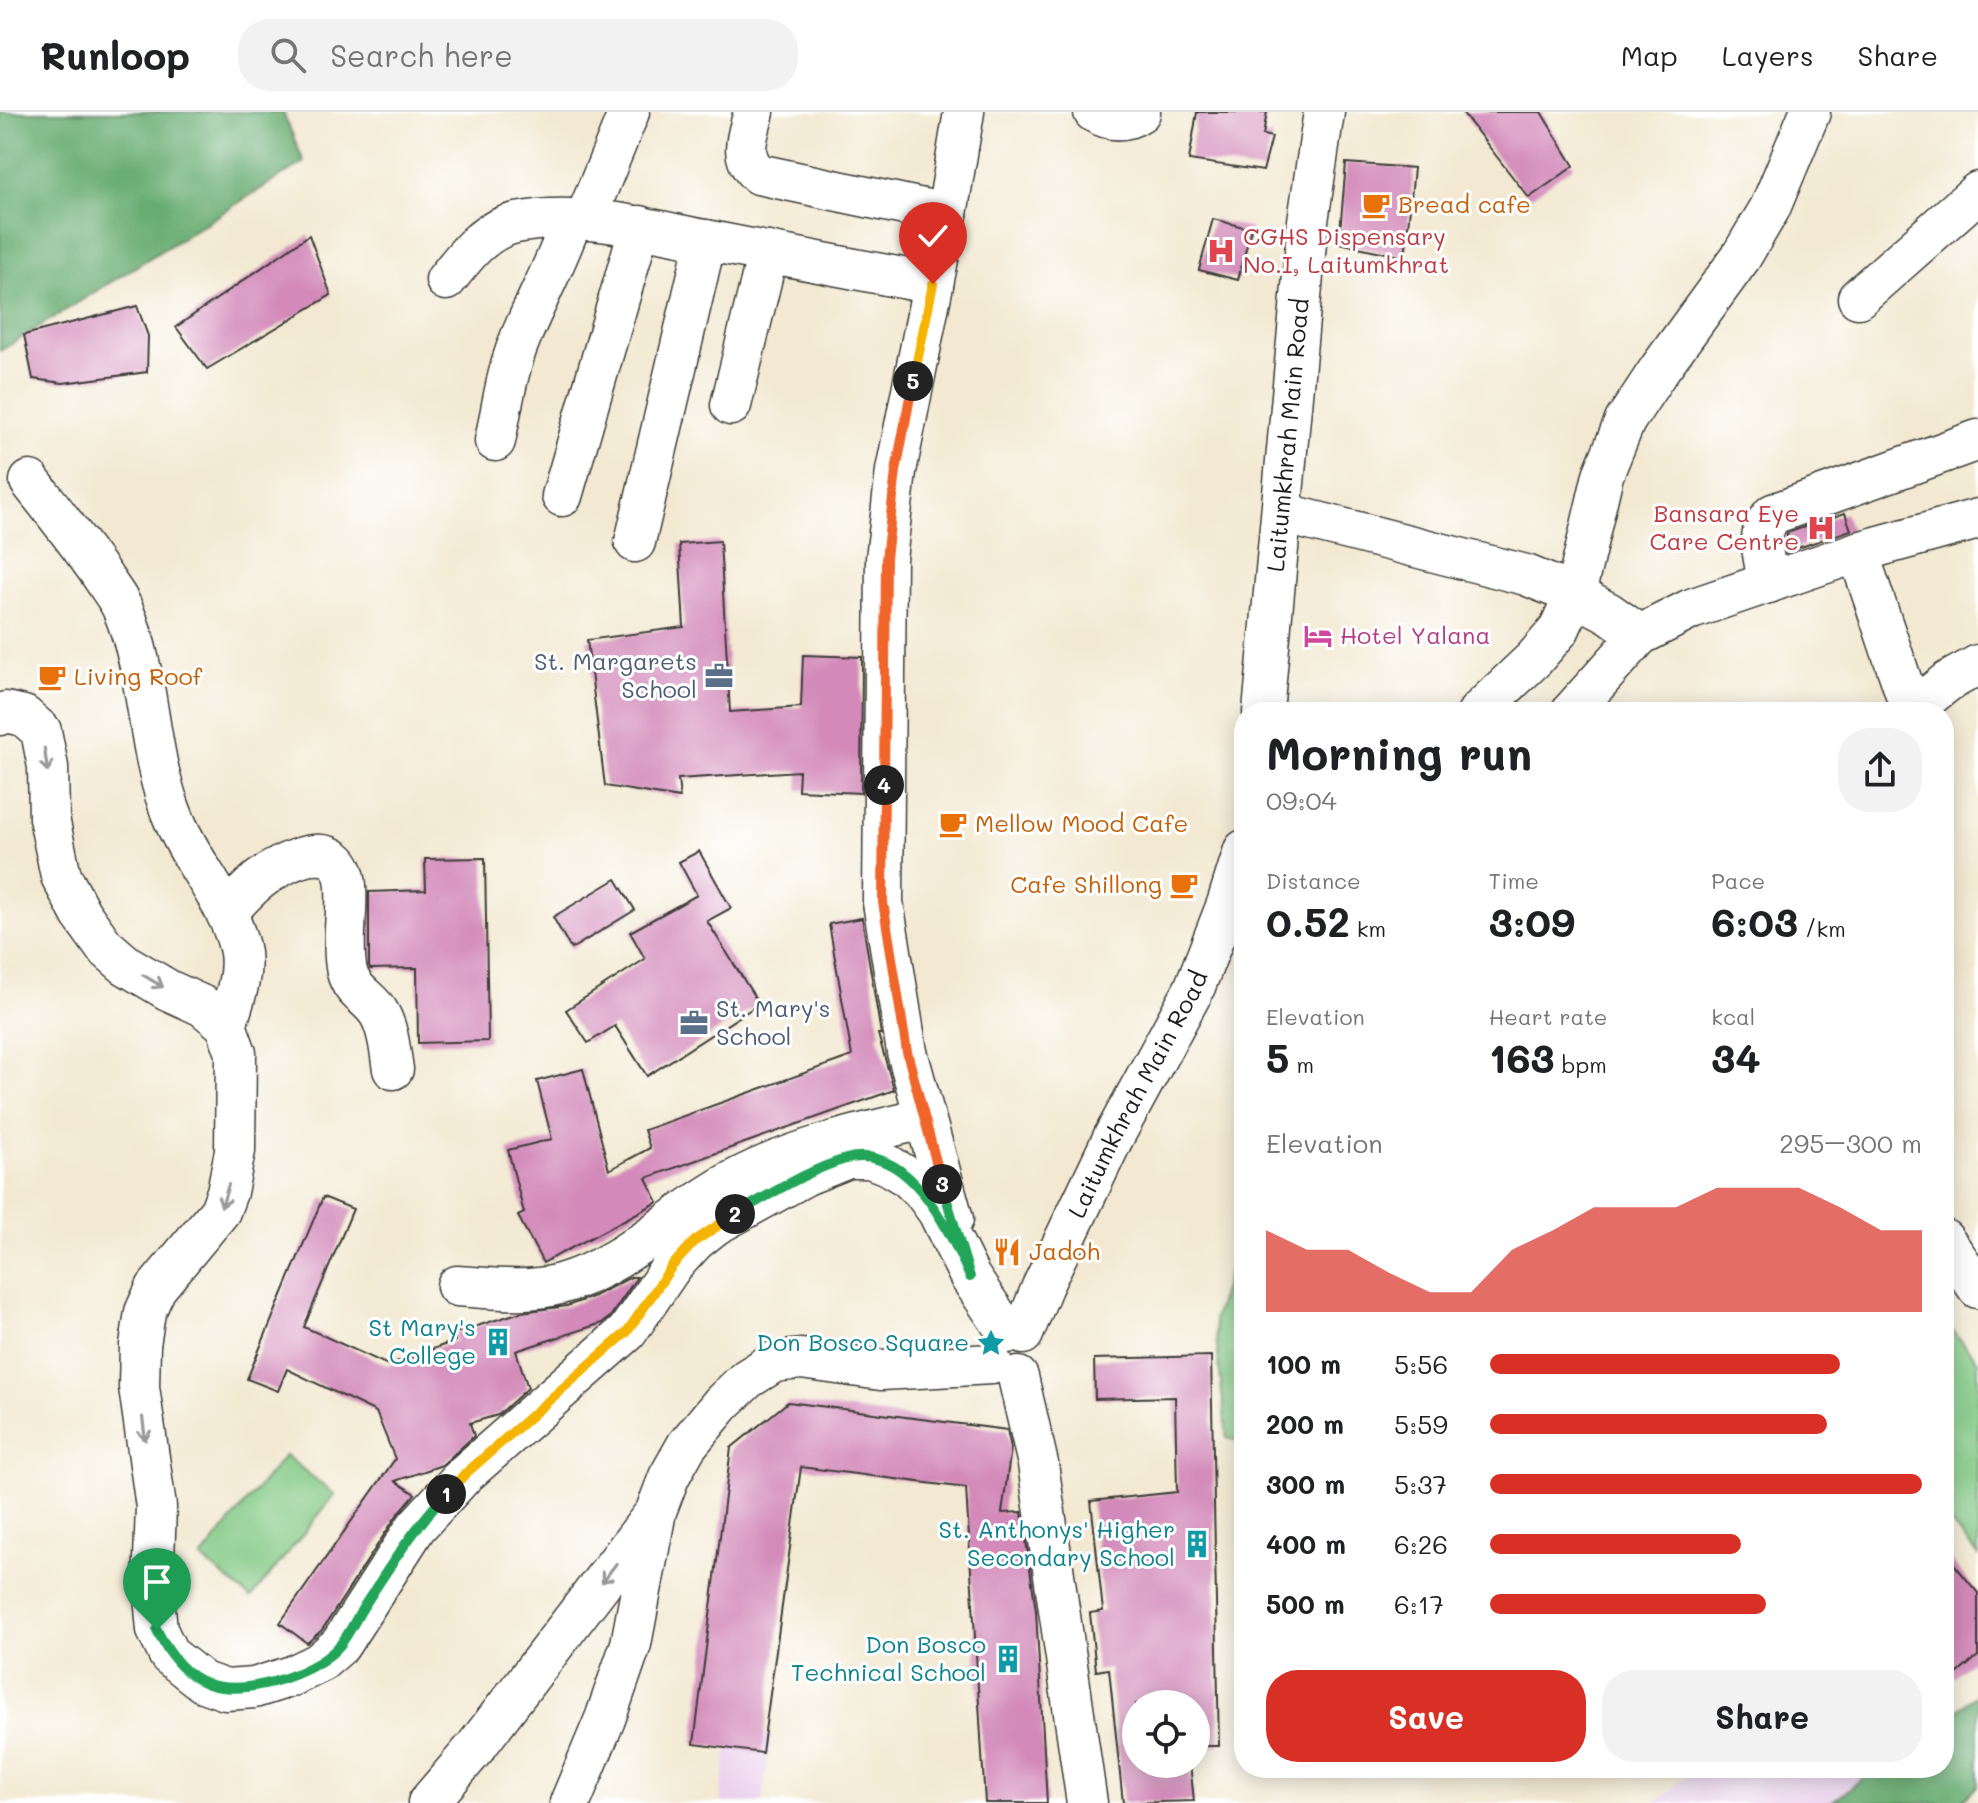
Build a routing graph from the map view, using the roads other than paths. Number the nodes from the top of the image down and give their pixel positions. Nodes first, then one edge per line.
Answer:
1 (629, 112) edge
2 (754, 112) edge
3 (964, 112) edge
4 (1094, 112) edge
5 (1140, 112) edge
6 (1324, 112) edge
7 (1810, 112) edge
8 (1978, 192) edge
9 (947, 214) junction
10 (579, 219) junction
11 (640, 226) junction
12 (706, 240) junction
13 (768, 252) junction
14 (446, 280) dead end
15 (933, 284) junction
16 (1858, 298) dead end
17 (731, 405) dead end
18 (1978, 440) edge
19 (495, 441) dead end
20 (30, 481) dead end
21 (562, 496) dead end
22 (1282, 513) junction
23 (1978, 519) edge
24 (635, 542) dead end
25 (1858, 552) junction
26 (1769, 583) junction
27 (1575, 595) junction
28 (1640, 635) junction
29 (1978, 665) edge
30 (1264, 702) edge
31 (1489, 702) edge
32 (1580, 702) edge
33 (1909, 702) edge
34 (1923, 702) edge
35 (0, 715) edge
36 (1234, 910) edge
37 (227, 912) junction
38 (226, 1025) junction
39 (393, 1069) dead end
40 (924, 1119) junction
41 (1954, 1254) edge
42 (970, 1277) junction
43 (457, 1286) dead end
44 (1978, 1288) edge
45 (1010, 1352) junction
46 (656, 1511) junction
47 (428, 1803) edge
48 (570, 1803) edge
49 (1087, 1803) edge

1 - 10 street
2 - 9 street
3 - 9 street
4 - 5 street
6 - 22 street, Laitumkhrah Main Road
7 - 27 street
8 - 16 street
9 - 15 street
10 - 11 street
10 - 14 street
10 - 19 street
11 - 12 street
11 - 21 street
12 - 13 street
12 - 24 street
13 - 15 street
13 - 17 street
15 - 40 street
18 - 26 street
20 - 37 street
22 - 27 street
22 - 30 street, Laitumkhrah Main Road
23 - 25 street
25 - 26 street
25 - 33 street
26 - 28 street
27 - 28 street
27 - 31 street
28 - 32 street
29 - 34 street
35 -> 38 street
36 - 45 street, Laitumkhrah Main Road
37 - 38 street
37 - 39 street
38 -> 42 street
40 - 42 street
40 - 43 street
41 - 44 street
42 - 45 street
45 - 46 street
45 - 49 street
46 -> 47 street
46 - 48 street

